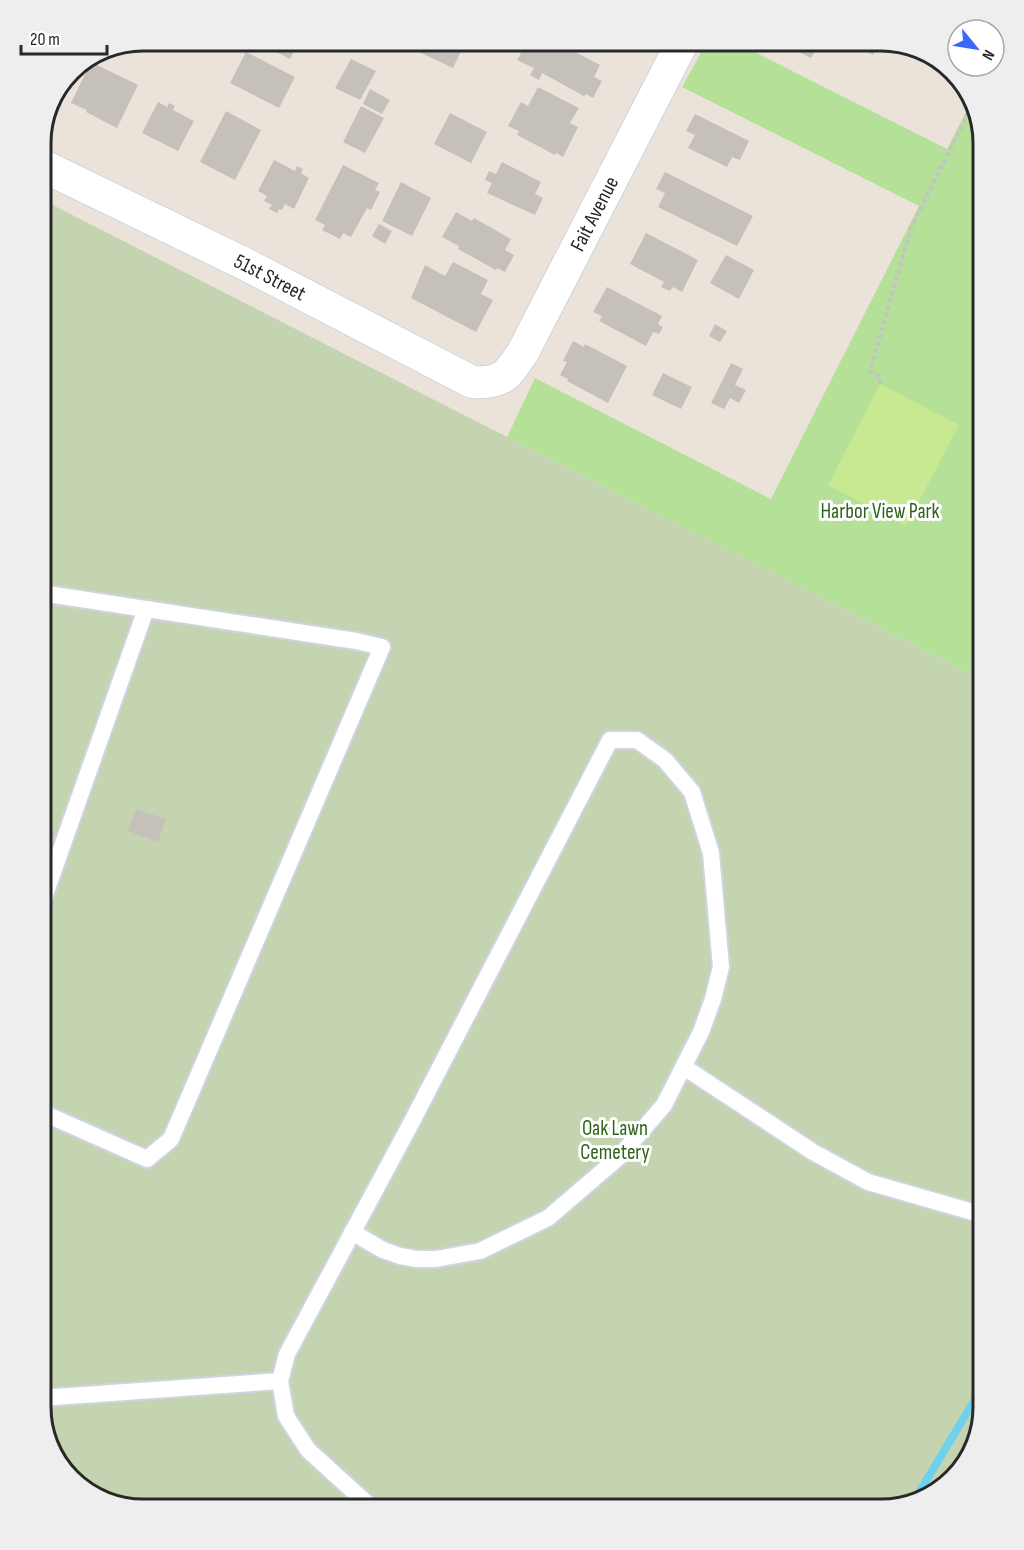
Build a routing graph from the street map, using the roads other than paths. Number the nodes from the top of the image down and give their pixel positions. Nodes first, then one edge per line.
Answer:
1 (674, 51) edge
2 (51, 170) edge
3 (499, 381) joint
4 (51, 595) edge
5 (146, 609) junction
6 (51, 878) edge
7 (684, 1067) junction
8 (51, 1117) edge
9 (973, 1212) edge
10 (352, 1232) junction
11 (280, 1381) junction
12 (51, 1397) edge
13 (362, 1499) edge

1 - 3 street, Fait Avenue
2 - 3 street, 51st Street
4 - 5 lane
5 - 6 lane
5 - 8 lane
7 - 9 lane
7 - 10 lane
7 - 10 lane
10 - 11 lane
11 - 12 lane
11 - 13 lane

